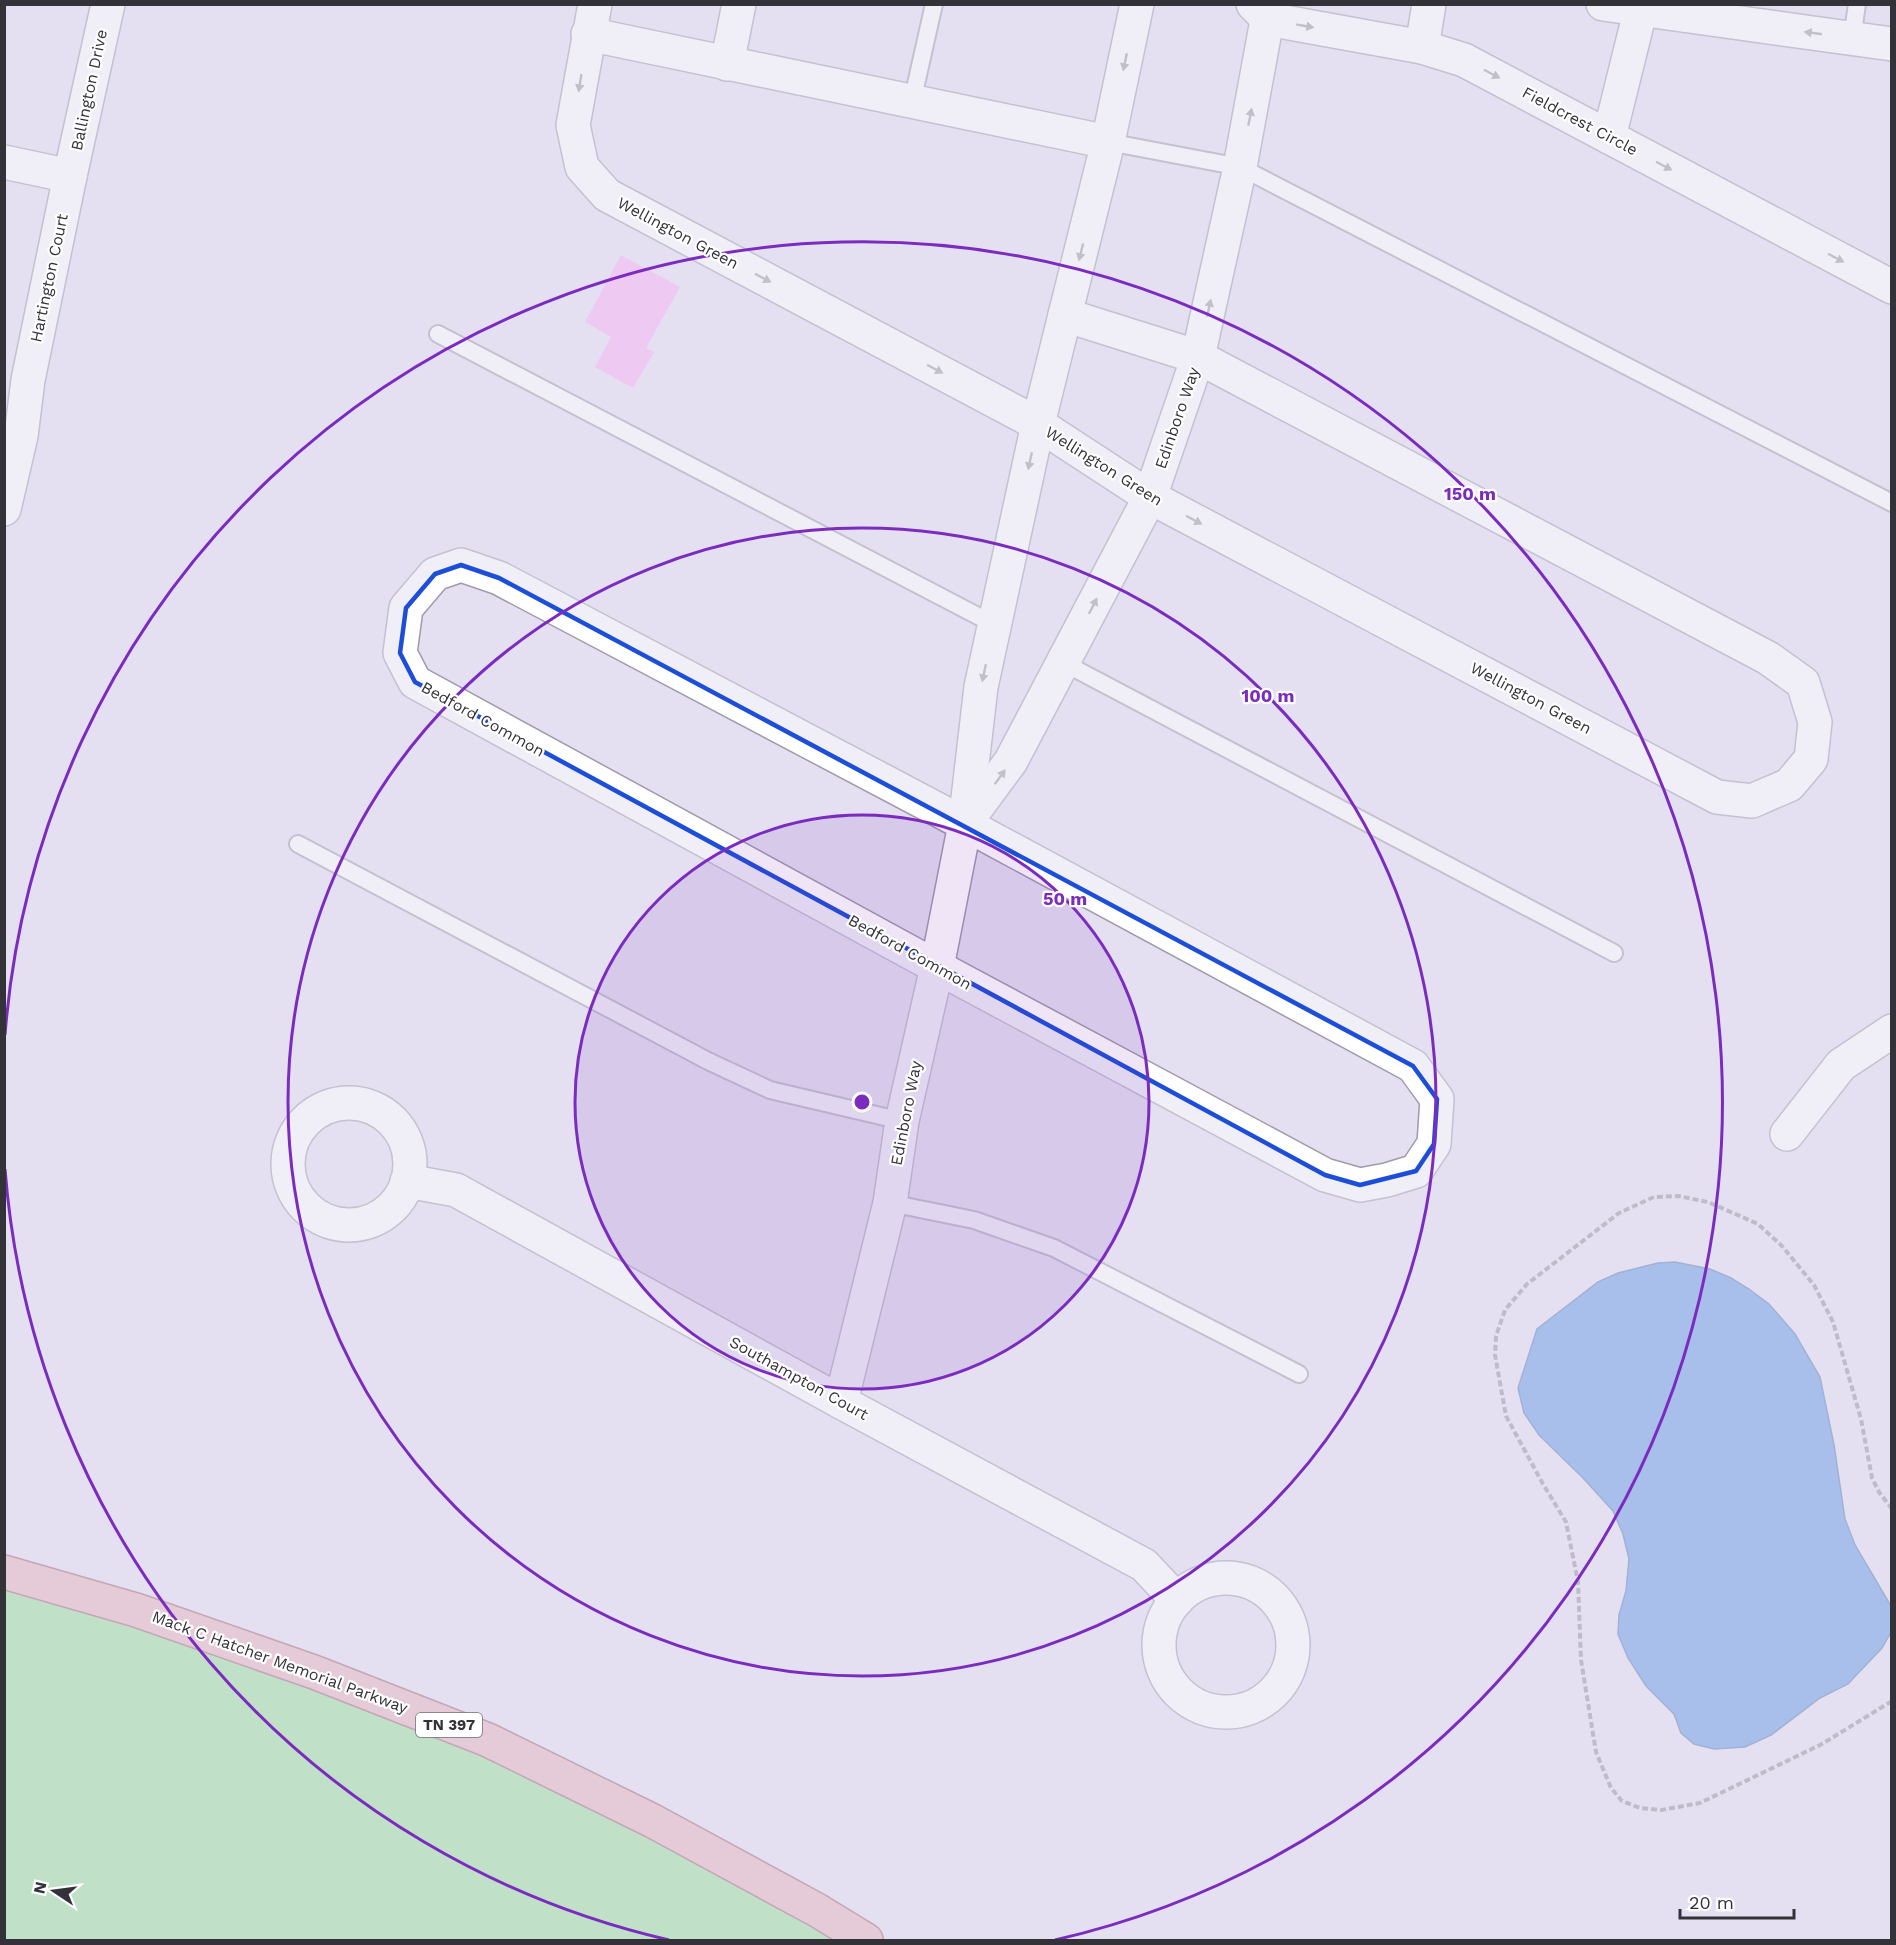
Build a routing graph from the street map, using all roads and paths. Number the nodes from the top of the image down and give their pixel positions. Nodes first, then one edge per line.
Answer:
1 (108, 4) edge
2 (739, 4) edge
3 (934, 4) edge
4 (1137, 4) edge
5 (1430, 4) edge
6 (1603, 4) edge
7 (1857, 4) edge
8 (1642, 7) edge
9 (1264, 10) edge
10 (592, 19) edge
11 (1852, 38) junction
12 (1892, 44) edge
13 (1422, 47) junction
14 (727, 64) junction
15 (912, 102) junction
16 (1609, 136) junction
17 (1108, 142) junction
18 (4, 162) edge
19 (1240, 167) junction
20 (70, 176) junction
21 (1892, 287) edge
22 (1065, 315) junction
23 (438, 334) dead end
24 (1198, 357) junction
25 (16, 388) edge
26 (1038, 424) junction
27 (1150, 497) junction
28 (1892, 503) edge
29 (4, 509) edge
30 (995, 625) junction
31 (1064, 663) junction
32 (965, 824) junction
33 (298, 844) dead end
34 (1614, 953) dead end
35 (937, 967) junction
36 (1892, 1031) edge
37 (902, 1121) junction
38 (1787, 1134) dead end
39 (407, 1181) dead end
40 (890, 1203) junction
41 (1299, 1374) dead end
42 (841, 1402) junction
43 (1892, 1509) edge
44 (4, 1572) edge
45 (1177, 1600) junction
46 (1892, 1701) edge
47 (866, 1941) edge

1 - 20 street, Ballington Drive
2 - 14 street
3 - 15 lane
4 -> 17 street, Edinboro Way
5 - 13 street
6 - 8 street
7 - 11 lane
11 -> 8 street
8 - 16 street
9 -> 13 street, Fieldcrest Circle
19 -> 9 street, Edinboro Way
10 - 14 street, Wellington Green
10 -> 26 street, Wellington Green
11 - 12 street
13 -> 16 street, Fieldcrest Circle
14 - 15 street, Wellington Green
15 - 17 street, Wellington Green
16 -> 21 street, Fieldcrest Circle
17 - 19 lane
17 -> 22 street, Edinboro Way
18 - 20 street
24 -> 19 street, Edinboro Way
19 - 28 lane
20 - 25 street, Hartington Court
22 - 24 street, Wellington Green
22 - 26 street, Edinboro Way
23 - 30 lane
24 - 27 street, Edinboro Way
27 -> 24 street, Wellington Green
25 - 29 street, Hartington Court
26 - 27 street, Wellington Green
26 -> 30 street, Edinboro Way
31 -> 27 street, Edinboro Way
30 -> 32 street, Edinboro Way
32 -> 31 street, Edinboro Way
31 - 34 lane
32 - 35 street, Edinboro Way
32 - 35 street, Bedford Common
32 - 35 street, Bedford Common
33 - 37 lane
35 - 37 street, Edinboro Way
36 - 38 street
37 - 40 street, Edinboro Way
39 - 42 street, Southampton Court
40 - 41 lane
40 - 42 street, Edinboro Way
42 - 45 street, Southampton Court
43 - 46 path
44 - 47 main road, Mack C Hatcher Memorial Parkway / TN 397
45 - 45 street

